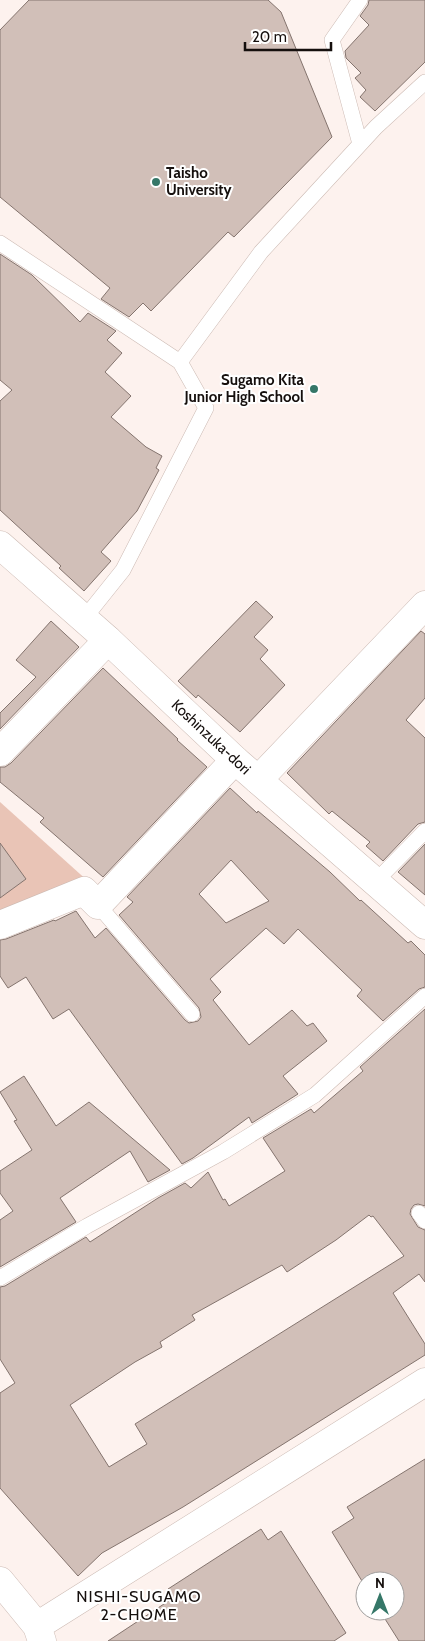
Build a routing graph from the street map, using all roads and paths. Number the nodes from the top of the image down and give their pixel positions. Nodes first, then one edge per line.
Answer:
1 (360, 0) edge
2 (425, 82) edge
3 (360, 144) junction
4 (0, 242) edge
5 (180, 362) junction
6 (0, 545) edge
7 (425, 605) edge
8 (83, 620) junction
9 (108, 640) junction
10 (0, 752) edge
11 (235, 760) junction
12 (258, 780) junction
13 (425, 831) edge
14 (375, 882) junction
15 (98, 905) junction
16 (0, 924) edge
17 (425, 925) edge
18 (425, 996) edge
19 (192, 1014) dead end
20 (0, 1278) edge
21 (425, 1382) edge
22 (0, 1581) edge
23 (40, 1634) edge

1 - 3 lane
2 - 3 lane
3 - 5 lane
4 - 5 lane
5 - 8 lane
6 - 8 street, Koshinzuka-dori
7 - 12 street
8 - 9 street, Koshinzuka-dori
9 - 10 street
9 - 11 street, Koshinzuka-dori
11 - 12 street, Koshinzuka-dori
11 - 15 street
12 - 14 street, Koshinzuka-dori
13 - 14 lane
14 - 17 street, Koshinzuka-dori
15 - 16 street
15 - 19 lane
18 - 20 lane
21 - 23 street
22 - 23 street

